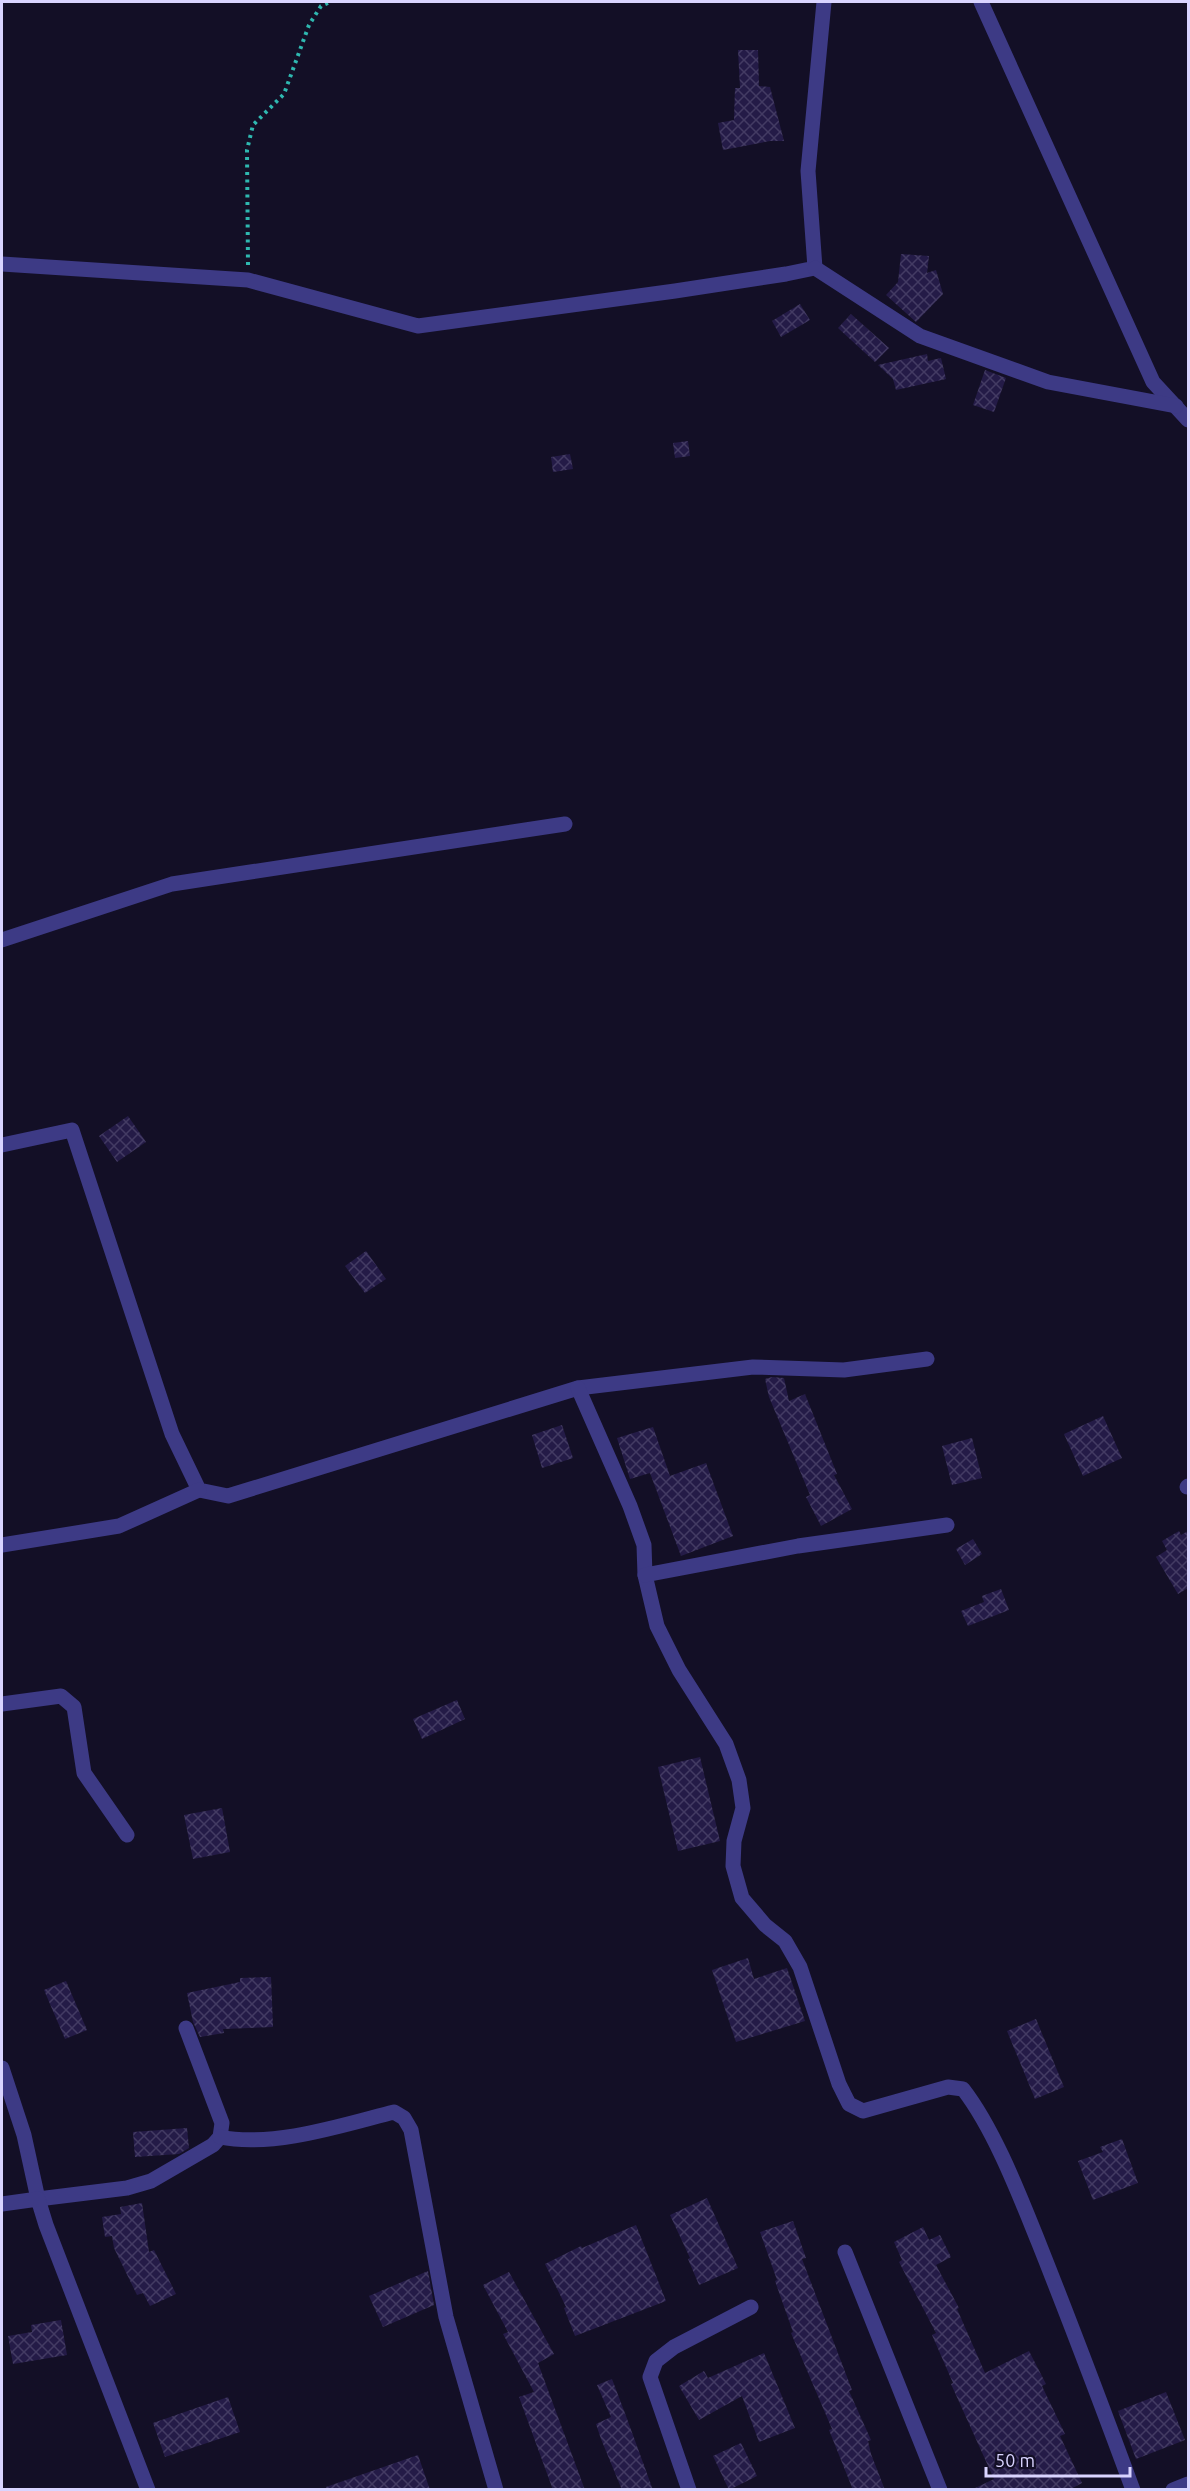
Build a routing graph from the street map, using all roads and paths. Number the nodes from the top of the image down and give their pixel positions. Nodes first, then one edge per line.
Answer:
1 (330, 2) edge
2 (825, 2) edge
3 (981, 2) edge
4 (2, 264) edge
5 (815, 268) junction
6 (248, 280) junction
7 (1176, 406) junction
8 (1188, 420) edge
9 (565, 824) dead end
10 (2, 940) edge
11 (2, 1145) edge
12 (927, 1359) dead end
13 (578, 1388) junction
14 (199, 1490) junction
15 (946, 1525) dead end
16 (2, 1545) edge
17 (645, 1575) junction
18 (2, 1704) edge
19 (127, 1834) dead end
20 (186, 2028) dead end
21 (2, 2068) edge
22 (220, 2137) junction
23 (38, 2199) junction
24 (2, 2204) edge
25 (845, 2252) dead end
26 (751, 2307) dead end
27 (1188, 2484) edge
28 (148, 2490) edge
29 (496, 2490) edge
30 (689, 2490) edge
31 (940, 2490) edge
32 (1133, 2490) edge
33 (1173, 2490) edge

1 - 6 path
2 - 5 street
3 - 7 street
4 - 6 street
5 - 6 street
5 - 7 street
7 - 8 street
9 - 10 street
11 - 14 street
12 - 13 street
13 - 14 street
13 - 17 street
14 - 16 street
15 - 17 street
17 - 32 street
18 - 19 street
20 - 22 street
21 - 23 street
22 - 23 street
22 - 29 street
23 - 24 street
23 - 28 street
25 - 31 street
26 - 30 street
27 - 33 street

